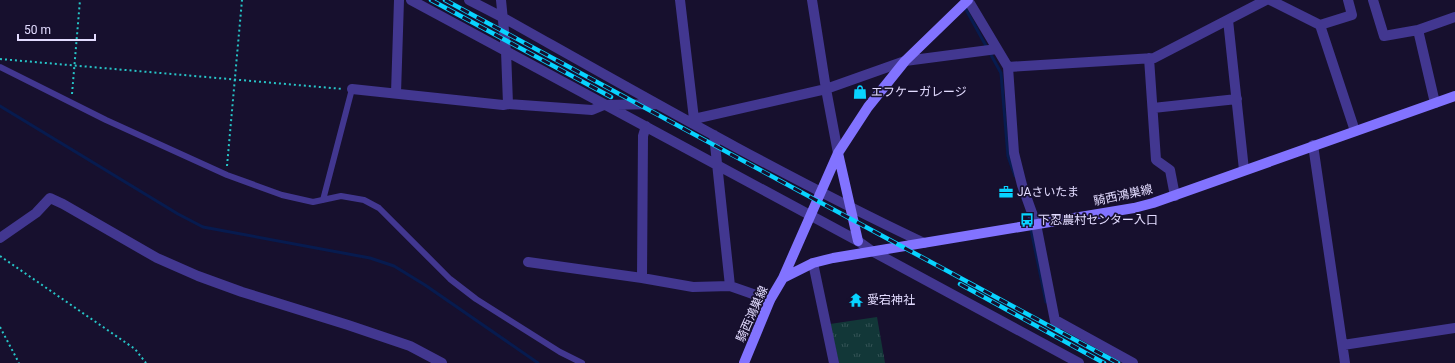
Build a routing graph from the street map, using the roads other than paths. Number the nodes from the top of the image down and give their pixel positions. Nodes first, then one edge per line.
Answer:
1 (399, 0) edge
2 (411, 0) edge
3 (469, 0) edge
4 (501, 0) edge
5 (680, 0) edge
6 (812, 0) edge
7 (968, 0) edge
8 (1266, 0) edge
9 (1270, 0) edge
10 (1348, 0) edge
11 (1373, 0) edge
12 (502, 17) junction
13 (1455, 17) edge
14 (1228, 20) junction
15 (1320, 26) junction
16 (1418, 30) junction
17 (997, 49) junction
18 (506, 51) junction
19 (1149, 58) junction
20 (905, 61) junction
21 (0, 67) edge
22 (1008, 67) junction
23 (826, 89) junction
24 (352, 90) joint
25 (396, 93) junction
26 (1455, 96) edge
27 (1237, 99) junction
28 (1435, 103) junction
29 (508, 104) junction
30 (656, 104) junction
31 (604, 105) junction
32 (1153, 108) junction
33 (693, 121) junction
34 (646, 126) junction
35 (1355, 131) junction
36 (714, 135) junction
37 (1313, 145) junction
38 (838, 153) junction
39 (716, 166) junction
40 (1244, 170) junction
41 (820, 192) junction
42 (1175, 196) junction
43 (323, 200) junction
44 (851, 208) junction
45 (811, 216) junction
46 (1032, 225) junction
47 (0, 238) edge
48 (858, 241) junction
49 (924, 243) junction
50 (872, 251) junction
51 (528, 262) dead end
52 (813, 263) junction
53 (642, 278) junction
54 (783, 278) junction
55 (730, 286) junction
56 (770, 300) junction
57 (1455, 328) edge
58 (1343, 345) junction
59 (442, 363) edge
60 (582, 363) edge
61 (744, 363) edge
62 (834, 363) edge
63 (1079, 363) edge
64 (1133, 363) edge
65 (1345, 363) edge

1 - 25 street
2 - 18 street
3 - 12 street
4 - 12 street
5 - 33 street
6 - 23 street
7 - 17 street
7 - 20 main road
8 - 14 street
9 - 15 street
10 - 15 street
11 - 16 street
12 - 18 street
12 - 30 street
13 - 16 street
14 - 19 street
14 - 27 street
15 - 35 street
16 - 28 street
17 - 20 street
17 - 22 street
18 - 29 street
18 - 31 street
19 - 22 street
19 - 32 street
20 - 23 street
20 - 38 main road
21 - 43 lane
22 - 46 street
23 - 33 street
23 - 38 street
24 - 25 street
24 - 43 lane
25 - 29 street
26 - 28 main road, 騎西鴻巣線
27 - 32 street
27 - 40 street
28 - 35 main road, 騎西鴻巣線
29 - 31 street
30 - 31 street
30 - 33 street
31 - 34 street
32 - 42 street
33 - 36 street
34 - 39 street
34 - 53 street
35 - 37 main road, 騎西鴻巣線
36 - 39 street
36 - 41 street
37 - 40 main road, 騎西鴻巣線
37 - 58 street
38 - 41 main road
38 - 44 main road
39 - 45 street
39 - 55 street
40 - 42 main road, 騎西鴻巣線
41 - 44 street
41 - 45 main road
42 - 46 main road, 騎西鴻巣線
43 - 60 lane
44 - 48 main road
44 - 49 street
45 - 48 street
45 - 54 main road
46 - 49 main road, 騎西鴻巣線
46 - 64 street
47 - 59 street
48 - 50 street
49 - 50 main road, 騎西鴻巣線
50 - 52 main road, 騎西鴻巣線
50 - 63 street
51 - 53 street
52 - 54 main road, 騎西鴻巣線
52 - 62 street
53 - 55 street
54 - 56 main road, 騎西鴻巣線
55 - 56 street
56 - 61 main road, 騎西鴻巣線
57 - 58 street
58 - 65 street

